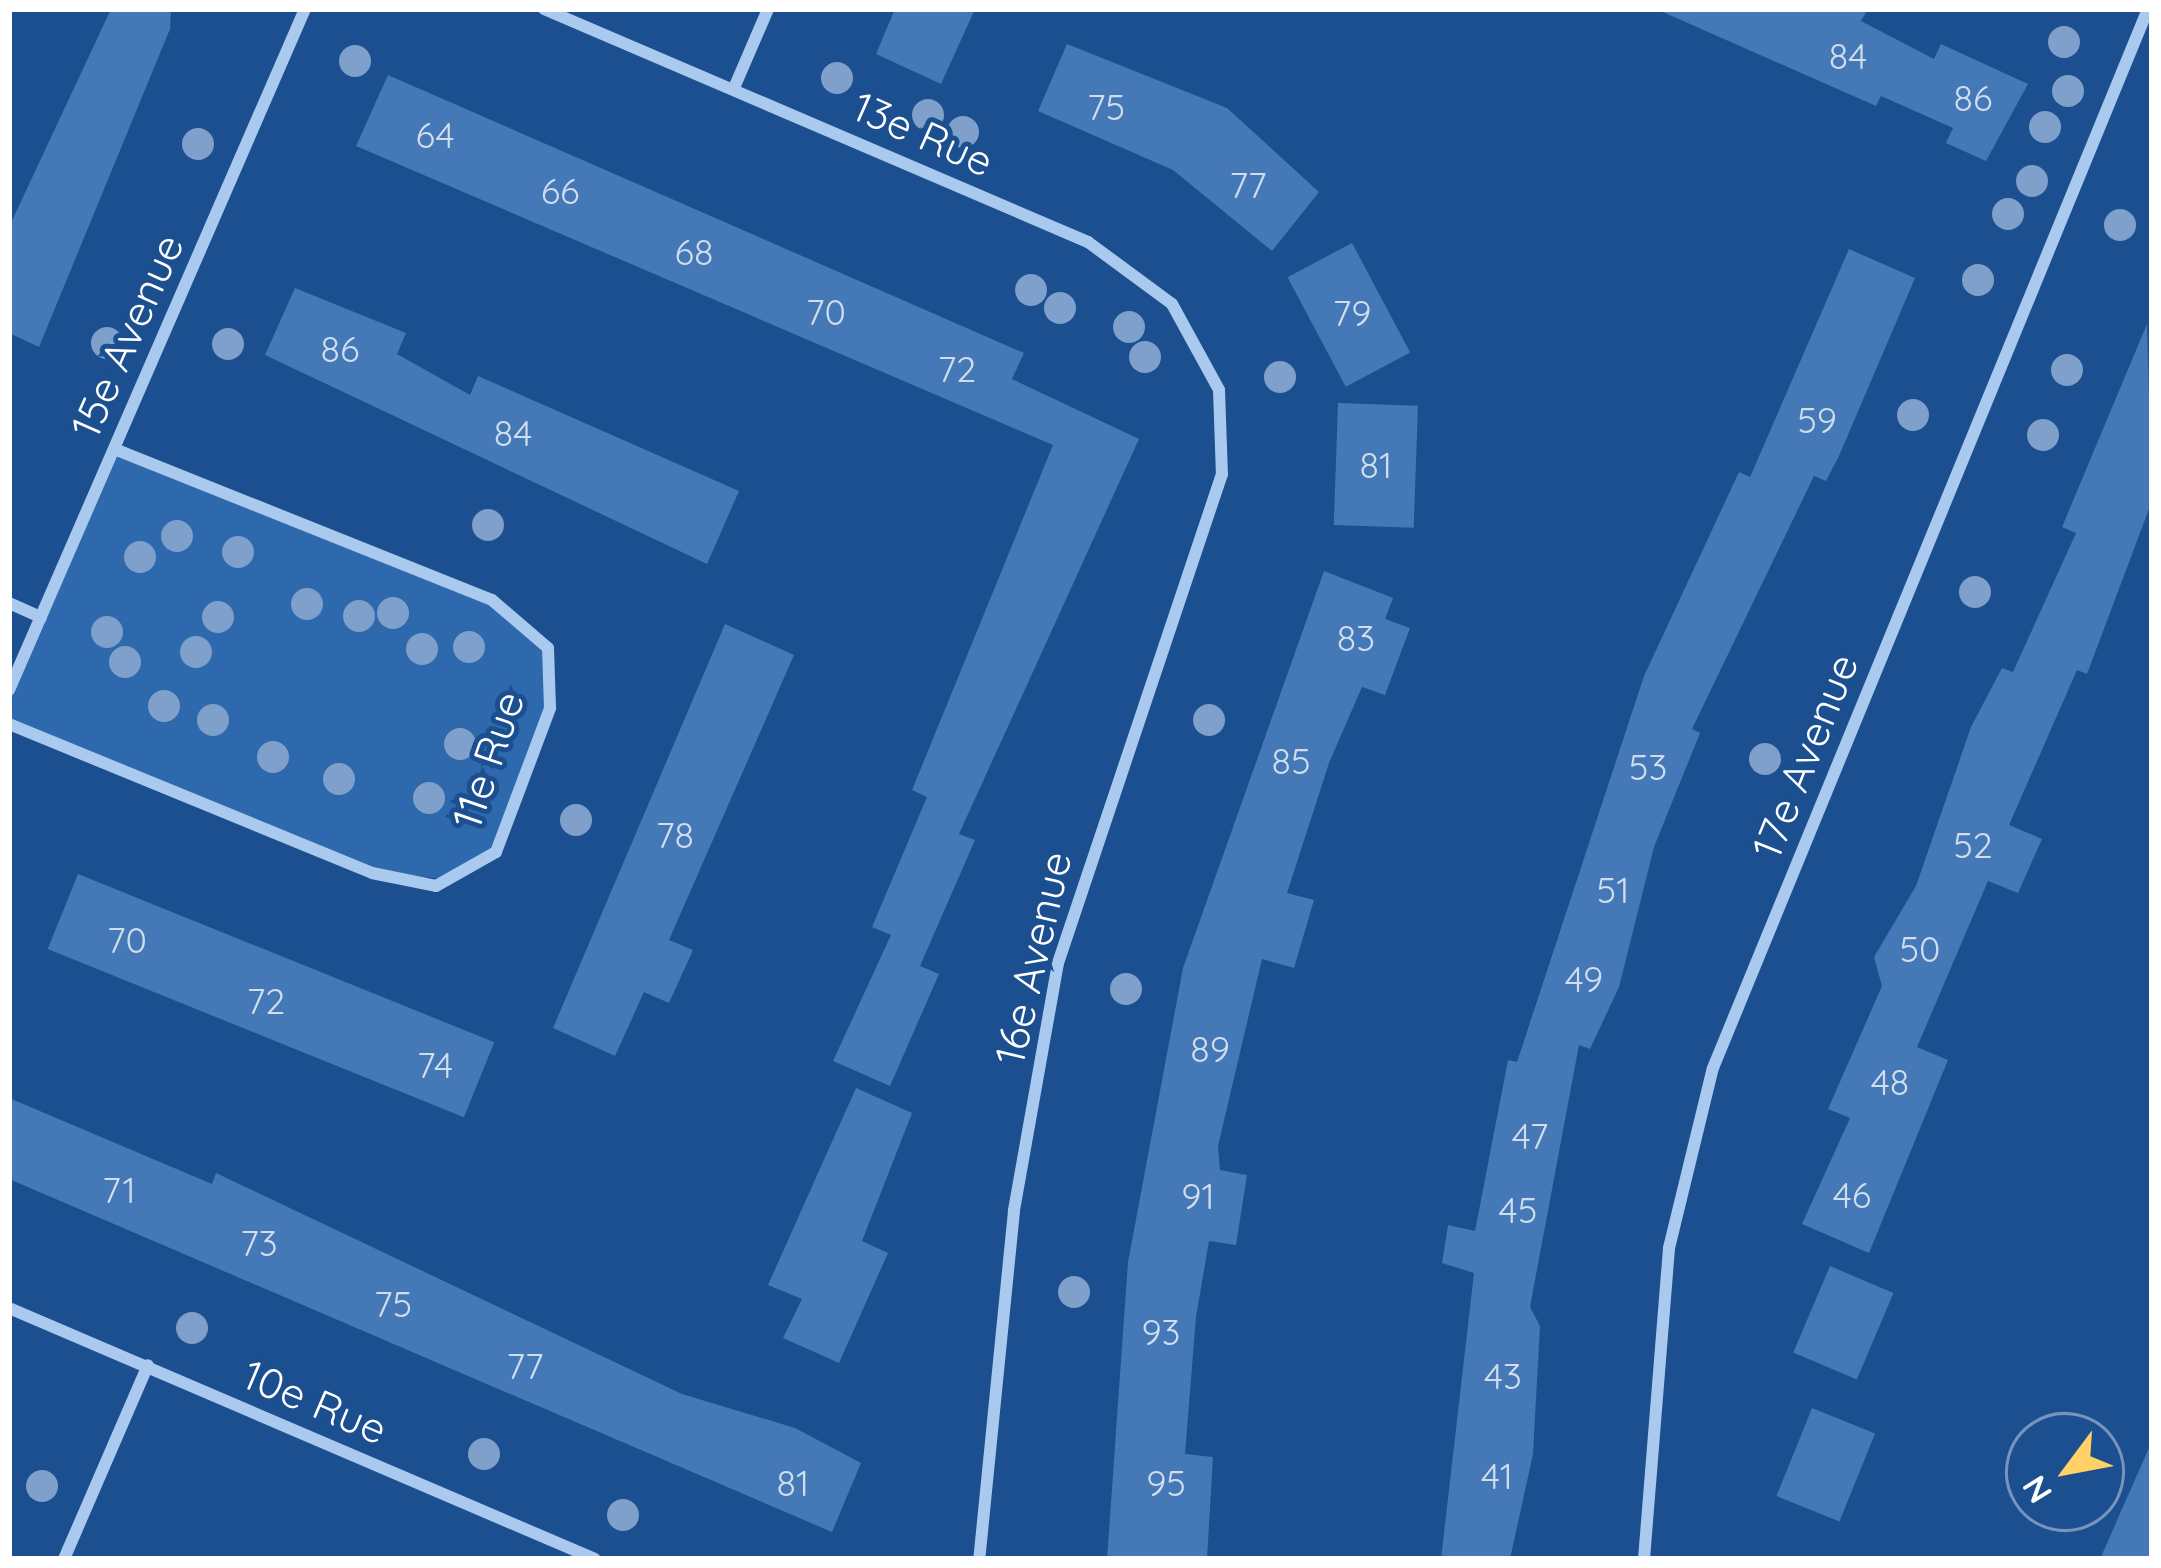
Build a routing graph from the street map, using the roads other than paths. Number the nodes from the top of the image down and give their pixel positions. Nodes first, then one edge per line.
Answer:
1 (305, 9) edge
2 (544, 9) edge
3 (768, 9) edge
4 (2148, 9) edge
5 (734, 88) junction
6 (1219, 390) joint
7 (114, 449) junction
8 (9, 603) edge
9 (40, 617) junction
10 (9, 690) edge
11 (9, 724) edge
12 (9, 1308) edge
13 (148, 1366) junction
14 (64, 1559) edge
15 (595, 1559) edge
16 (979, 1559) edge
17 (1644, 1559) edge

1 - 7 street, 15e Avenue
2 - 5 street, 13e Rue
3 - 5 street
4 - 17 street, 17e Avenue
5 - 6 street, 13e Rue
6 - 16 street, 16e Avenue
7 - 9 street, 15e Avenue
7 - 11 street, 11e Rue
8 - 9 street
9 - 10 street, 15e Avenue
12 - 13 street, 10e Rue
13 - 14 street
13 - 15 street, 10e Rue

